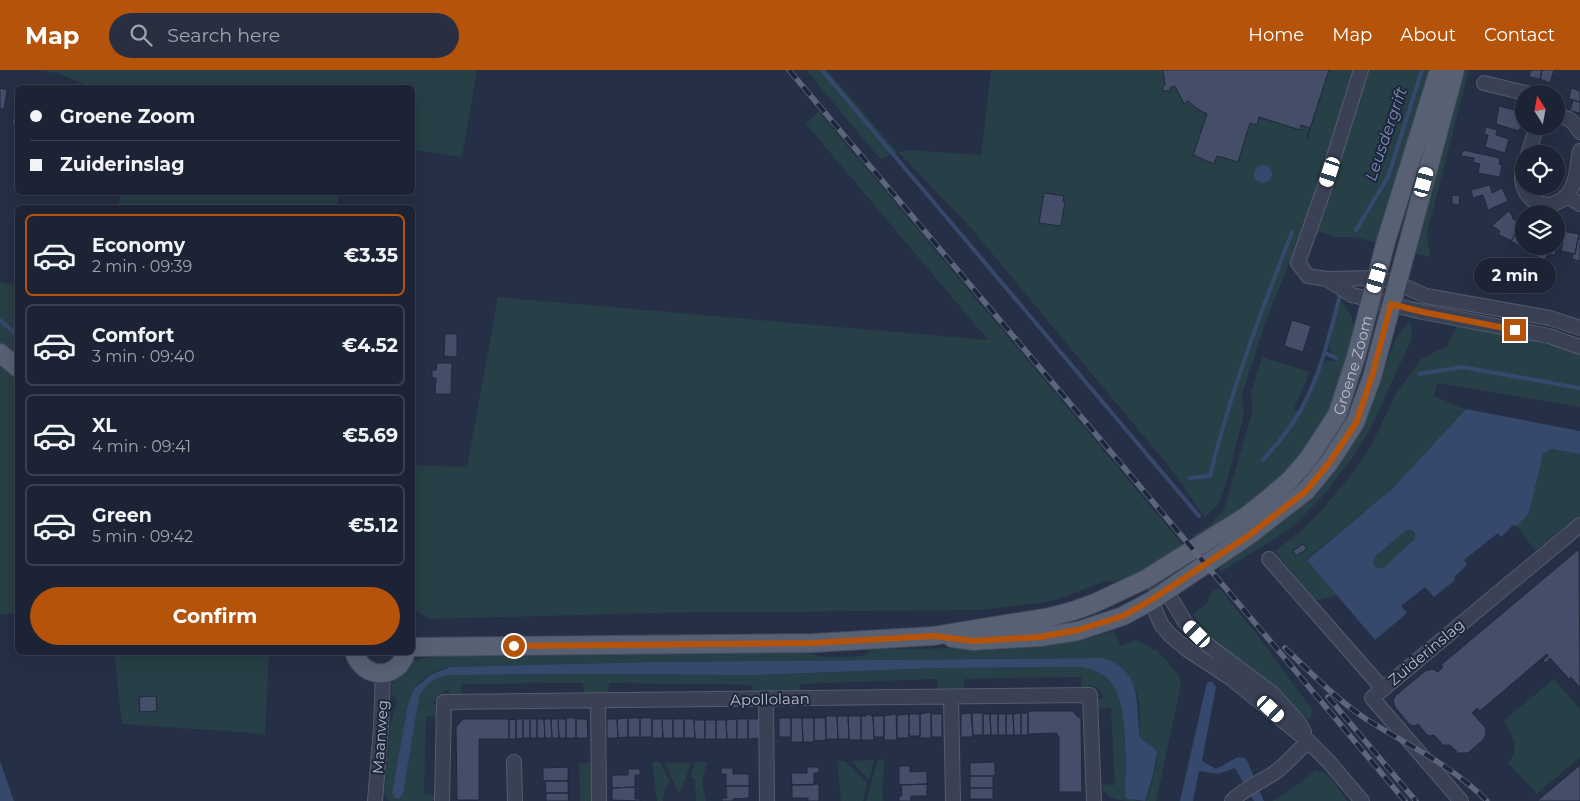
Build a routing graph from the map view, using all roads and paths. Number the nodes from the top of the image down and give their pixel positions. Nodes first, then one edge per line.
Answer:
1 (1361, 70) edge
2 (1439, 70) edge
3 (1455, 70) edge
4 (1484, 83) dead end
5 (1515, 91) edge
6 (1565, 117) edge
7 (1580, 131) edge
8 (1580, 151) edge
9 (1527, 195) edge
10 (1567, 196) junction
11 (1580, 204) edge
12 (1377, 278) junction
13 (1327, 279) junction
14 (1397, 282) junction
15 (1370, 300) junction
16 (1391, 304) junction
17 (1580, 328) edge
18 (1580, 347) edge
19 (0, 353) edge
20 (15, 366) edge
21 (1580, 525) edge
22 (1269, 559) dead end
23 (1146, 579) junction
24 (1166, 590) junction
25 (1151, 600) junction
26 (933, 636) junction
27 (415, 647) edge
28 (355, 655) edge
29 (405, 655) edge
30 (383, 673) junction
31 (1383, 689) junction
32 (951, 697) junction
33 (598, 700) junction
34 (766, 700) junction
35 (1308, 741) junction
36 (514, 762) dead end
37 (375, 801) edge
38 (442, 801) edge
39 (515, 801) edge
40 (599, 801) edge
41 (767, 801) edge
42 (953, 801) edge
43 (1094, 801) edge
44 (1232, 801) edge
45 (1362, 801) edge
46 (1461, 801) edge

1 - 13 street
2 - 12 main road, Groene Zoom
3 - 14 main road, Groene Zoom
4 - 5 street
6 - 7 street
8 - 10 street
9 - 10 street
10 - 11 street
12 - 13 street
12 - 14 street
12 - 15 main road, Groene Zoom
13 - 15 street
14 - 16 main road, Groene Zoom
14 - 17 street
15 - 16 street
15 - 23 main road, Groene Zoom
16 - 18 street
16 - 24 main road, Groene Zoom
19 - 20 main road
21 - 31 street, Zuiderinslag
22 - 31 street, Zuiderinslag
23 - 24 street
23 - 25 main road
23 - 26 main road, Groene Zoom
24 - 25 main road, Groene Zoom
24 - 35 street
25 - 26 main road, Groene Zoom
25 - 35 street
26 - 27 main road, Groene Zoom
28 - 30 main road
29 - 30 main road
30 - 37 street, Maanweg
31 - 46 street
32 - 34 street, Apollolaan
32 - 42 street
32 - 43 street, Apollolaan
33 - 34 street, Apollolaan
33 - 38 street, Apollolaan
33 - 40 street
34 - 41 street
35 - 44 street
35 - 45 street
36 - 39 street

